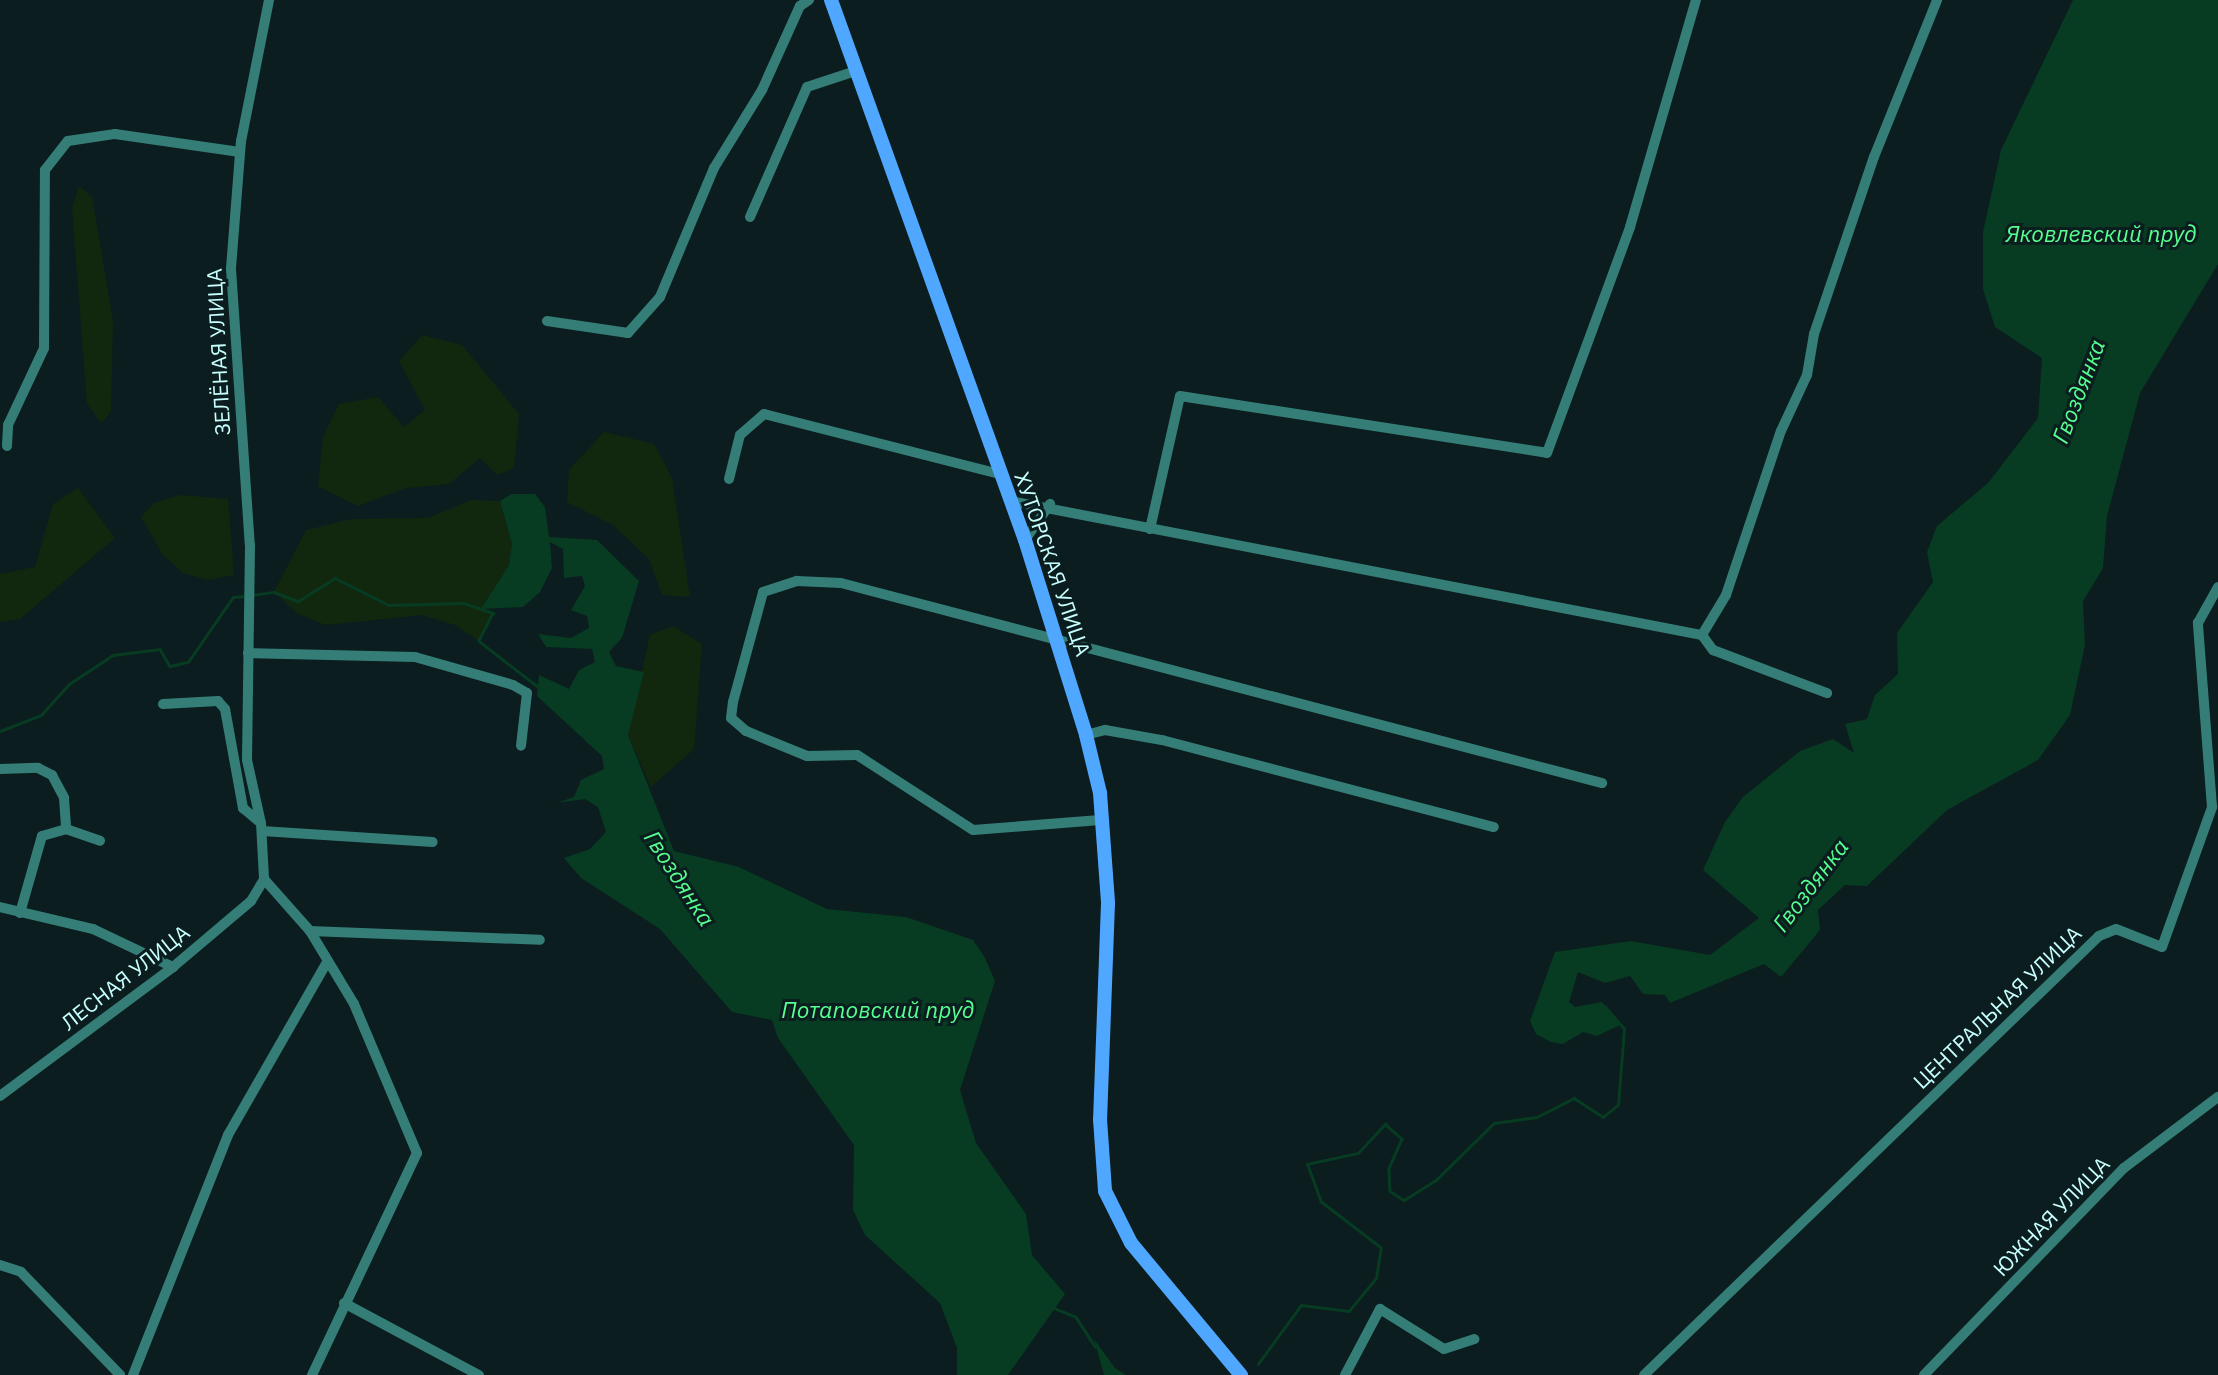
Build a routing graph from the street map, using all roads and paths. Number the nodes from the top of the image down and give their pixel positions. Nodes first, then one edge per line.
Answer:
1 (269, 0) edge
2 (809, 0) edge
3 (831, 0) edge
4 (1696, 0) edge
5 (1937, 0) edge
6 (856, 71) junction
7 (240, 152) junction
8 (750, 217) dead end
9 (547, 321) dead end
10 (8, 446) dead end
11 (999, 474) junction
12 (729, 479) dead end
13 (1010, 501) junction
14 (1051, 504) junction
15 (1150, 529) junction
16 (1025, 540) junction
17 (2218, 587) edge
18 (1057, 635) junction
19 (1702, 635) junction
20 (248, 653) junction
21 (1827, 693) dead end
22 (163, 704) dead end
23 (1086, 735) junction
24 (521, 746) dead end
25 (0, 769) edge
26 (1602, 783) dead end
27 (1100, 820) junction
28 (262, 827) junction
29 (1494, 827) dead end
30 (66, 829) junction
31 (100, 841) dead end
32 (433, 842) dead end
33 (264, 879) junction
34 (0, 907) edge
35 (20, 913) junction
36 (310, 931) junction
37 (540, 940) dead end
38 (327, 962) junction
39 (173, 967) junction
40 (0, 1096) edge
41 (2218, 1097) edge
42 (5, 1267) edge
43 (0, 1278) edge
44 (344, 1303) junction
45 (1474, 1339) dead end
46 (120, 1375) edge
47 (133, 1375) edge
48 (312, 1375) edge
49 (479, 1375) edge
50 (1241, 1375) edge
51 (1345, 1375) edge
52 (1644, 1375) edge
53 (1924, 1375) edge

1 - 7 street, ЗЕЛЁНАЯ УЛИЦА
2 - 9 street
3 - 6 main road, ХУТОРСКАЯ УЛИЦА
4 - 15 street
5 - 19 street
6 - 8 street
6 - 11 main road, ХУТОРСКАЯ УЛИЦА
7 - 10 street
7 - 20 street, ЗЕЛЁНАЯ УЛИЦА
11 - 12 street
11 - 13 main road, ХУТОРСКАЯ УЛИЦА
13 - 14 street
13 - 16 main road, ХУТОРСКАЯ УЛИЦА
14 - 15 street
14 - 16 street
15 - 19 street
16 - 18 main road, ХУТОРСКАЯ УЛИЦА
17 - 52 street, ЦЕНТРАЛЬНАЯ УЛИЦА
18 - 23 main road, ХУТОРСКАЯ УЛИЦА
18 - 26 street
18 - 27 street
19 - 21 street
20 - 24 street
20 - 28 street, ЗЕЛЁНАЯ УЛИЦА
22 - 28 street
23 - 27 main road, ХУТОРСКАЯ УЛИЦА
23 - 29 street
25 - 30 street
27 - 50 main road, ХУТОРСКАЯ УЛИЦА
28 - 32 street
28 - 33 street, ЗЕЛЁНАЯ УЛИЦА
30 - 31 street
30 - 35 street
33 - 36 street
33 - 39 street, ЛЕСНАЯ УЛИЦА
34 - 35 street
35 - 39 street
36 - 37 street
36 - 38 street
38 - 44 street
38 - 47 street
39 - 40 street, ЛЕСНАЯ УЛИЦА
41 - 53 street, ЮЖНАЯ УЛИЦА
42 - 43 street
42 - 46 street
44 - 48 street
44 - 49 street
45 - 51 street

